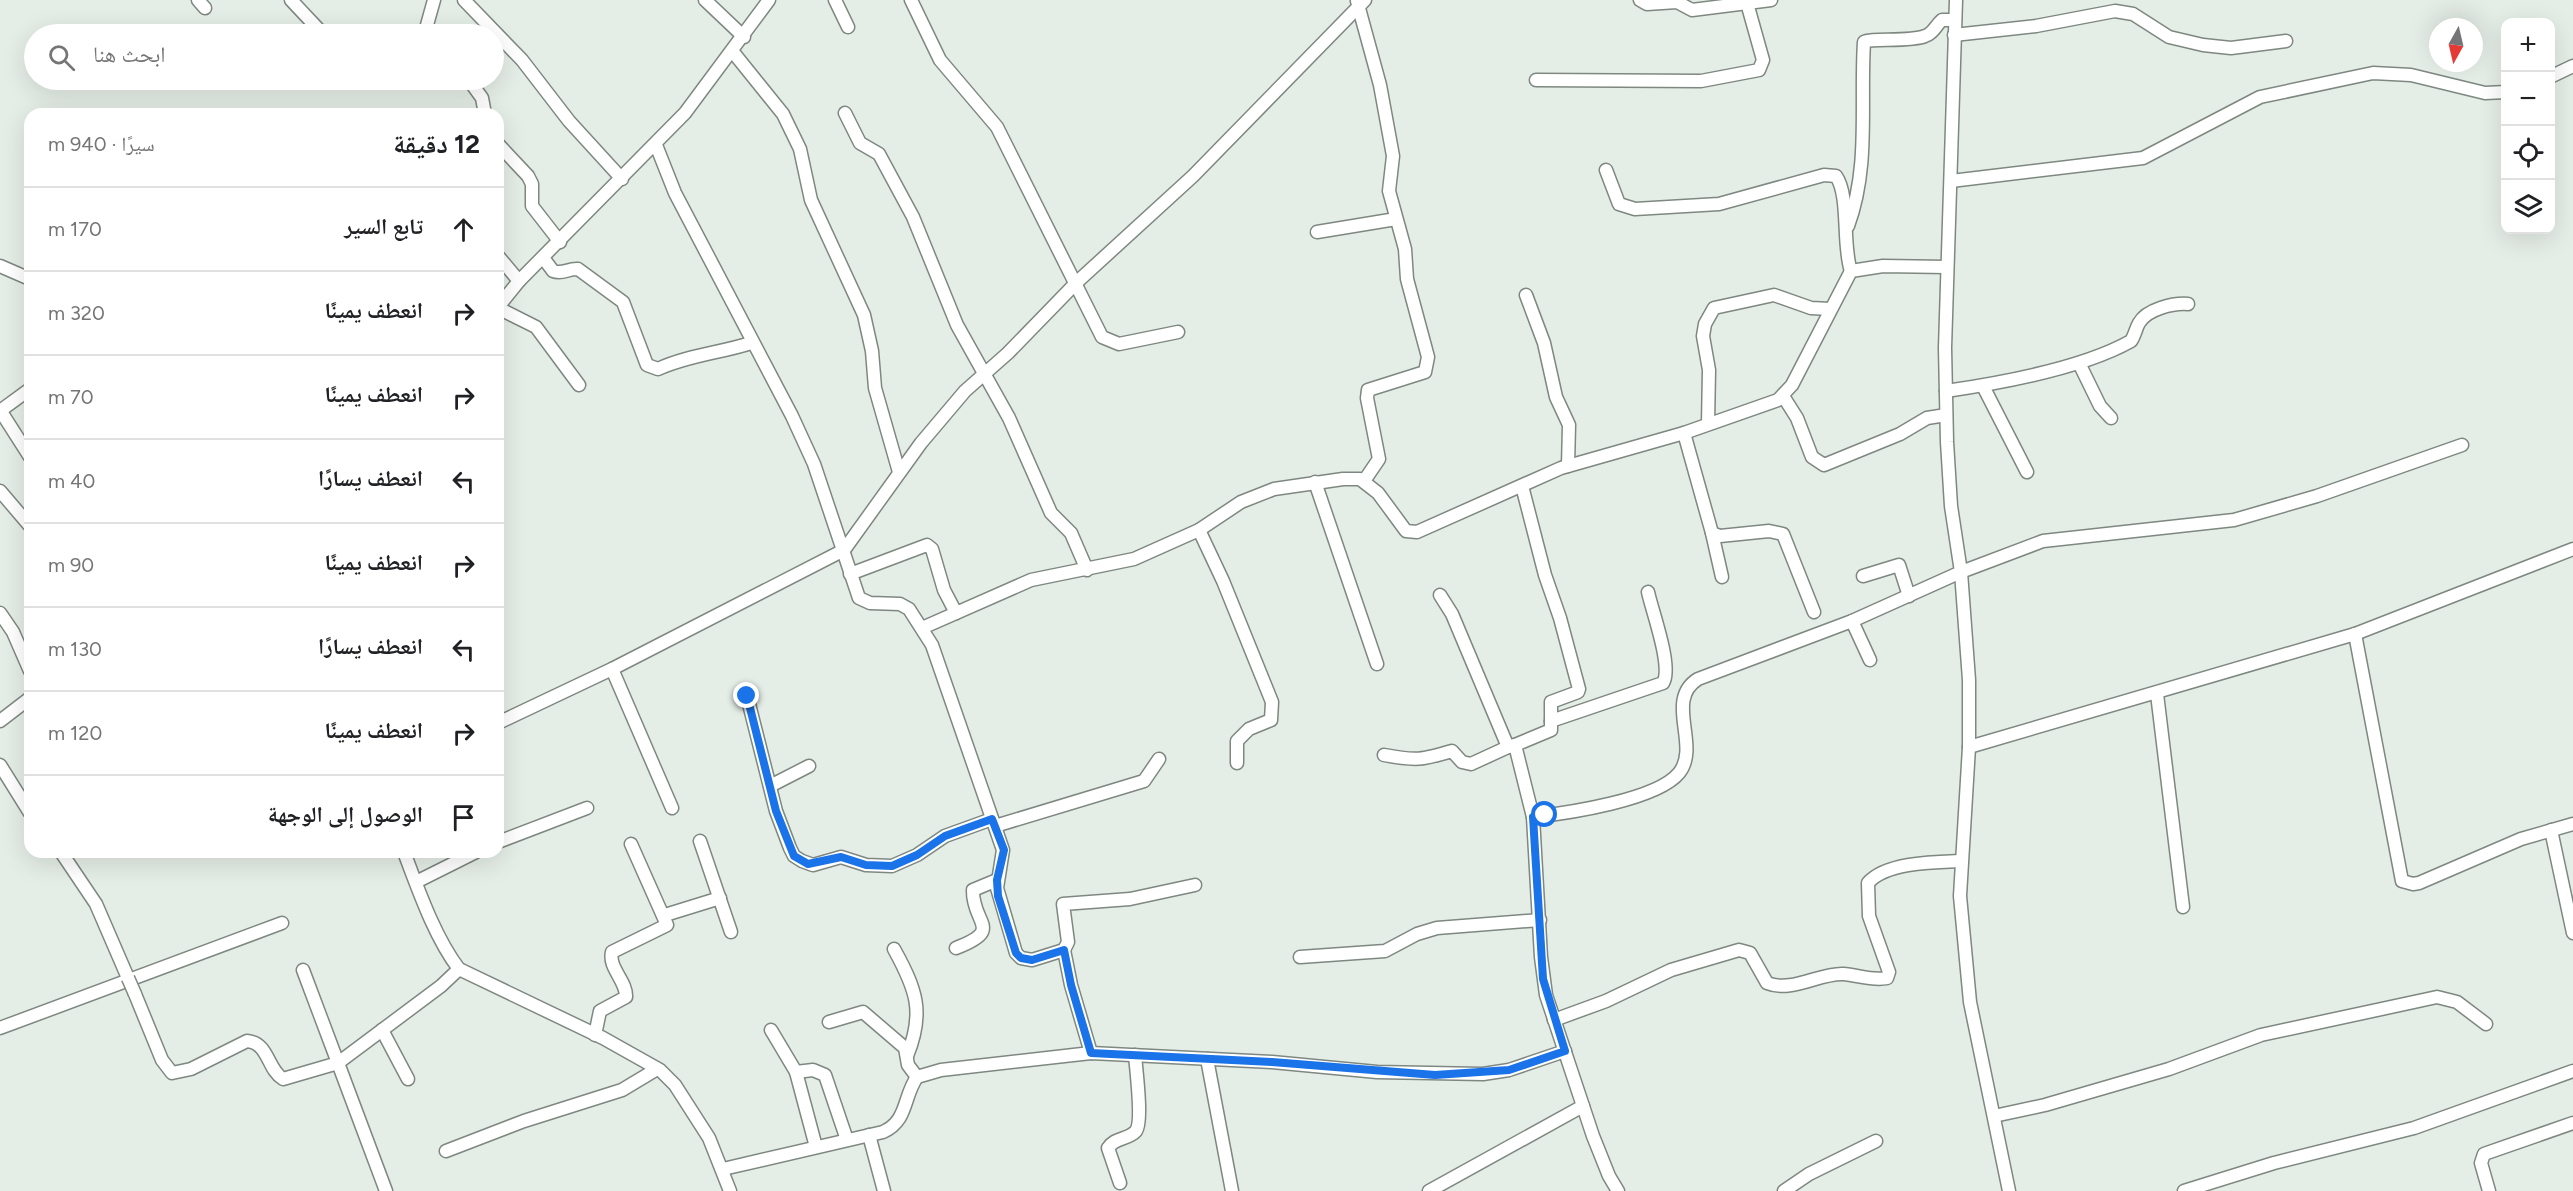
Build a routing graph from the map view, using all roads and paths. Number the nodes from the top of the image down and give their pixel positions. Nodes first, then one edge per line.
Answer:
1 (291, 0) edge
2 (434, 0) edge
3 (464, 0) edge
4 (705, 0) edge
5 (769, 0) edge
6 (835, 0) edge
7 (911, 0) edge
8 (1640, 0) edge
9 (1771, 0) edge
10 (1956, 0) edge
11 (1360, 3) edge
12 (1684, 3) edge
13 (1747, 3) junction
14 (2119, 6) edge
15 (1955, 20) junction
16 (314, 24) edge
17 (427, 24) edge
18 (487, 24) edge
19 (848, 27) dead end
20 (1954, 35) junction
21 (744, 37) junction
22 (504, 41) edge
23 (2286, 41) dead end
24 (733, 52) junction
25 (2573, 66) edge
26 (2555, 75) edge
27 (1536, 80) dead end
28 (476, 90) edge
29 (2501, 92) edge
30 (484, 108) edge
31 (845, 113) dead end
32 (656, 145) junction
33 (504, 151) edge
34 (1606, 170) dead end
35 (622, 179) junction
36 (1952, 181) junction
37 (1396, 219) junction
38 (1848, 226) junction
39 (1317, 232) dead end
40 (560, 242) junction
41 (544, 259) junction
42 (504, 263) edge
43 (0, 266) edge
44 (1947, 267) junction
45 (1851, 271) junction
46 (24, 276) edge
47 (519, 281) junction
48 (1077, 282) junction
49 (1526, 295) dead end
50 (504, 300) edge
51 (2188, 304) dead end
52 (1830, 309) junction
53 (504, 311) edge
54 (1178, 332) dead end
55 (751, 343) junction
56 (2079, 363) junction
57 (983, 375) junction
58 (579, 385) dead end
59 (1983, 386) junction
60 (24, 392) edge
61 (1946, 392) junction
62 (1783, 396) junction
63 (0, 410) edge
64 (1946, 415) junction
65 (2111, 417) dead end
66 (1708, 424) junction
67 (1684, 433) junction
68 (2462, 445) dead end
69 (24, 448) edge
70 (1568, 466) junction
71 (899, 472) junction
72 (2027, 472) dead end
73 (1364, 481) junction
74 (1316, 482) junction
75 (1522, 486) junction
76 (0, 490) edge
77 (24, 519) edge
78 (1199, 530) junction
79 (1712, 533) junction
80 (2573, 549) edge
81 (844, 550) junction
82 (1087, 570) junction
83 (1961, 572) junction
84 (850, 574) junction
85 (1863, 576) dead end
86 (1722, 577) dead end
87 (1648, 592) dead end
88 (1440, 595) dead end
89 (1909, 596) junction
90 (1814, 612) dead end
91 (0, 613) edge
92 (956, 613) junction
93 (1852, 621) junction
94 (922, 628) junction
95 (2355, 634) junction
96 (24, 657) edge
97 (1870, 660) dead end
98 (1377, 664) dead end
99 (612, 669) junction
100 (2157, 694) junction
101 (747, 696) dead end
102 (24, 702) edge
103 (1, 719) edge
104 (504, 720) edge
105 (1551, 721) junction
106 (1512, 746) junction
107 (1969, 747) junction
108 (1384, 755) dead end
109 (1159, 759) dead end
110 (1237, 763) dead end
111 (0, 765) edge
112 (809, 766) dead end
113 (770, 786) junction
114 (24, 803) edge
115 (587, 808) dead end
116 (672, 808) dead end
117 (1533, 817) junction
118 (993, 822) junction
119 (2573, 824) edge
120 (2552, 830) junction
121 (504, 840) edge
122 (700, 841) dead end
123 (631, 844) dead end
124 (65, 858) edge
125 (406, 858) edge
126 (464, 858) edge
127 (1961, 861) junction
128 (997, 880) junction
129 (416, 882) junction
130 (1195, 885) dead end
131 (720, 898) junction
132 (2183, 907) dead end
133 (665, 915) junction
134 (2571, 917) edge
135 (1540, 920) junction
136 (282, 923) dead end
137 (731, 932) dead end
138 (2573, 933) edge
139 (956, 948) dead end
140 (894, 949) dead end
141 (1064, 950) junction
142 (1300, 957) dead end
143 (456, 964) junction
144 (303, 969) dead end
145 (1554, 1020) junction
146 (829, 1022) dead end
147 (2486, 1024) dead end
148 (0, 1028) edge
149 (382, 1030) junction
150 (771, 1030) dead end
151 (596, 1031) junction
152 (1565, 1051) junction
153 (1091, 1053) junction
154 (1135, 1055) junction
155 (907, 1056) junction
156 (1207, 1059) junction
157 (338, 1063) junction
158 (657, 1069) junction
159 (2573, 1071) edge
160 (796, 1072) junction
161 (917, 1077) junction
162 (408, 1079) dead end
163 (1583, 1106) junction
164 (1995, 1116) junction
165 (2573, 1123) edge
166 (869, 1135) junction
167 (847, 1140) junction
168 (1876, 1141) dead end
169 (816, 1148) junction
170 (447, 1151) dead end
171 (723, 1169) junction
172 (1120, 1183) dead end
173 (386, 1191) edge
174 (730, 1191) edge
175 (884, 1191) edge
176 (1232, 1191) edge
177 (1429, 1191) edge
178 (1618, 1191) edge
179 (1784, 1191) edge
180 (2009, 1191) edge
181 (2184, 1191) edge
182 (2488, 1191) edge

1 - 16 street
2 - 17 street
3 - 18 street
4 - 21 street
5 - 21 street
6 - 19 street
7 - 48 street
8 - 12 street
9 - 13 street
10 - 15 street
11 - 37 street
11 - 48 street
12 - 13 street
13 - 27 street
14 - 20 street
14 - 23 street
15 - 20 street
15 - 38 street
20 - 36 street
21 - 24 street
22 - 35 street
24 - 32 street
24 - 71 street
25 - 26 street
28 - 30 street
29 - 36 street
31 - 57 street
32 - 35 street
32 - 55 street
33 - 40 street
34 - 38 street
35 - 40 street
36 - 44 street
37 - 39 street
37 - 73 street
38 - 45 street
40 - 41 street
41 - 47 street
41 - 55 street
42 - 47 street
43 - 46 street
44 - 45 street
44 - 61 street
45 - 52 street
47 - 50 street
48 - 54 street
48 - 57 street
49 - 70 street
51 - 56 street
52 - 62 street
52 - 66 street
53 - 58 street
55 - 81 street
56 - 59 street
56 - 65 street
57 - 71 street
57 - 82 street
59 - 61 street
59 - 72 street
60 - 63 street
61 - 64 street
62 - 64 street
62 - 66 street
63 - 69 street
64 - 83 street
66 - 67 street
67 - 70 street
67 - 79 street
68 - 83 street
70 - 75 street
71 - 81 street
73 - 74 street
73 - 75 street
74 - 78 street
74 - 98 street
75 - 105 street
76 - 77 street
78 - 82 street
78 - 110 street
79 - 86 street
79 - 90 street
80 - 95 street
81 - 84 street
81 - 99 street
82 - 92 street
83 - 89 street
83 - 107 street
84 - 92 street
84 - 94 street
85 - 89 street
87 - 105 street
88 - 106 street
89 - 93 street
91 - 96 street
92 - 94 street
93 - 97 street
93 - 117 street
94 - 118 street
95 - 100 street
95 - 120 street
99 - 104 street
99 - 116 street
100 - 107 street
100 - 132 street
101 - 113 street
102 - 103 street
105 - 106 street
106 - 108 street
106 - 117 street
107 - 127 street
109 - 118 street
111 - 114 street
112 - 113 street
113 - 118 street
115 - 121 street
117 - 135 street
118 - 128 street
119 - 120 street
120 - 134 street
122 - 131 street
123 - 133 street
124 - 157 street, bridge
125 - 129 street
126 - 129 street
127 - 145 street
127 - 164 street
128 - 139 street
128 - 141 street
129 - 143 street
130 - 141 street
131 - 133 street
131 - 137 street
133 - 151 street
134 - 138 street
135 - 142 street
135 - 145 street
136 - 148 street
140 - 155 street
141 - 153 street
143 - 149 street
143 - 151 street
144 - 157 street
145 - 152 street
146 - 155 street
147 - 164 street
149 - 157 street
149 - 162 street
150 - 160 street
151 - 158 street
152 - 156 street
152 - 163 street
153 - 154 street
153 - 161 street
154 - 156 street
154 - 172 street
155 - 161 street
156 - 176 street
157 - 173 street
158 - 170 street
158 - 171 street
159 - 181 street
160 - 167 street
160 - 169 street
161 - 166 street
163 - 177 street
163 - 178 street
164 - 180 street
165 - 182 street
166 - 167 street
166 - 175 street
167 - 169 street
168 - 179 street
169 - 171 street
171 - 174 street

